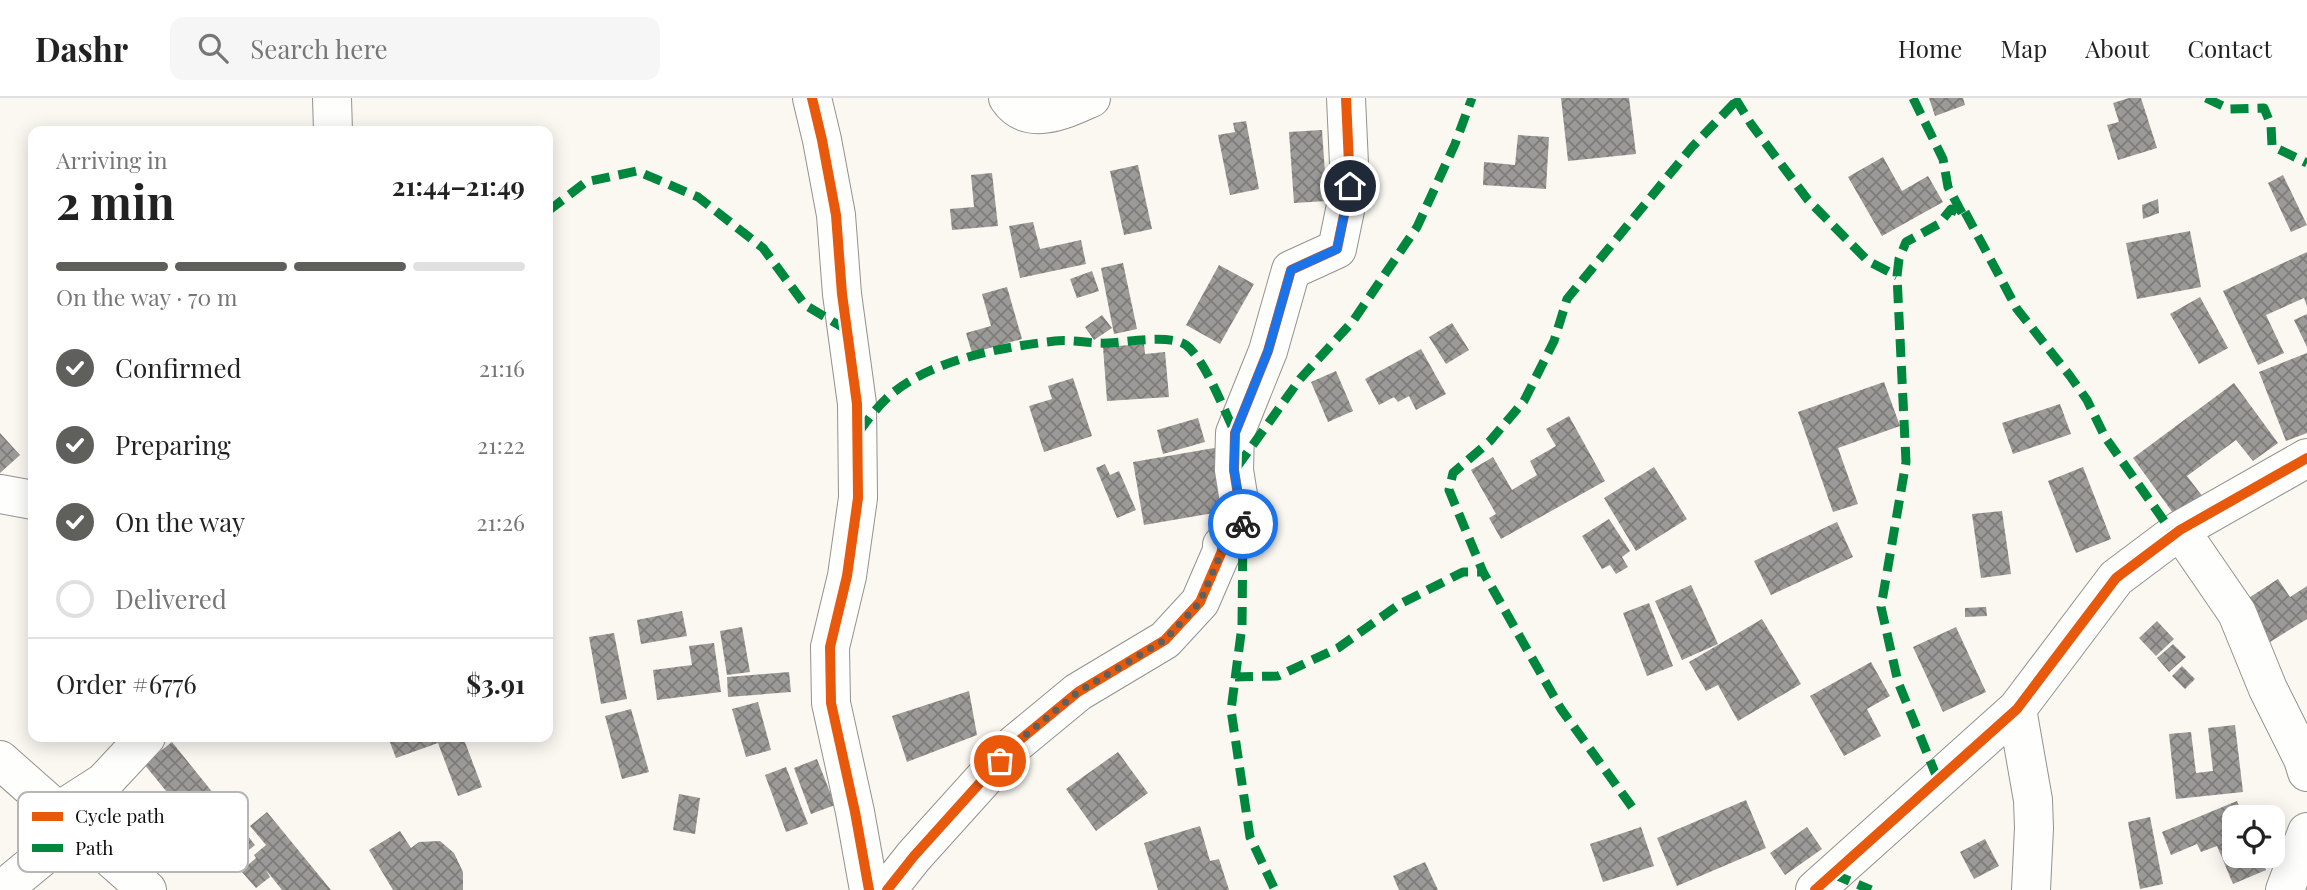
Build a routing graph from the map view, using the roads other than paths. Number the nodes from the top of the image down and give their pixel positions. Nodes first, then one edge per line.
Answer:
1 (332, 98) edge
2 (812, 98) edge
3 (1008, 98) edge
4 (1091, 98) edge
5 (1346, 98) edge
6 (333, 126) edge
7 (2307, 458) edge
8 (0, 494) edge
9 (28, 499) edge
10 (2180, 530) junction
11 (2017, 709) junction
12 (141, 742) edge
13 (0, 760) edge
14 (2307, 772) edge
15 (37, 792) edge
16 (94, 792) edge
17 (2307, 832) edge
18 (19, 872) edge
19 (127, 872) edge
20 (2, 890) edge
21 (147, 890) edge
22 (869, 890) edge
23 (887, 890) edge
24 (1815, 890) edge
25 (2031, 890) edge
26 (2285, 890) edge

1 - 6 street
2 - 22 street
3 - 4 street
5 - 23 street
7 - 10 street
8 - 9 street
10 - 11 street
10 - 14 street
11 - 24 street
11 - 25 street
12 - 16 street
13 - 15 street
17 - 26 street
18 - 20 street
19 - 21 street

